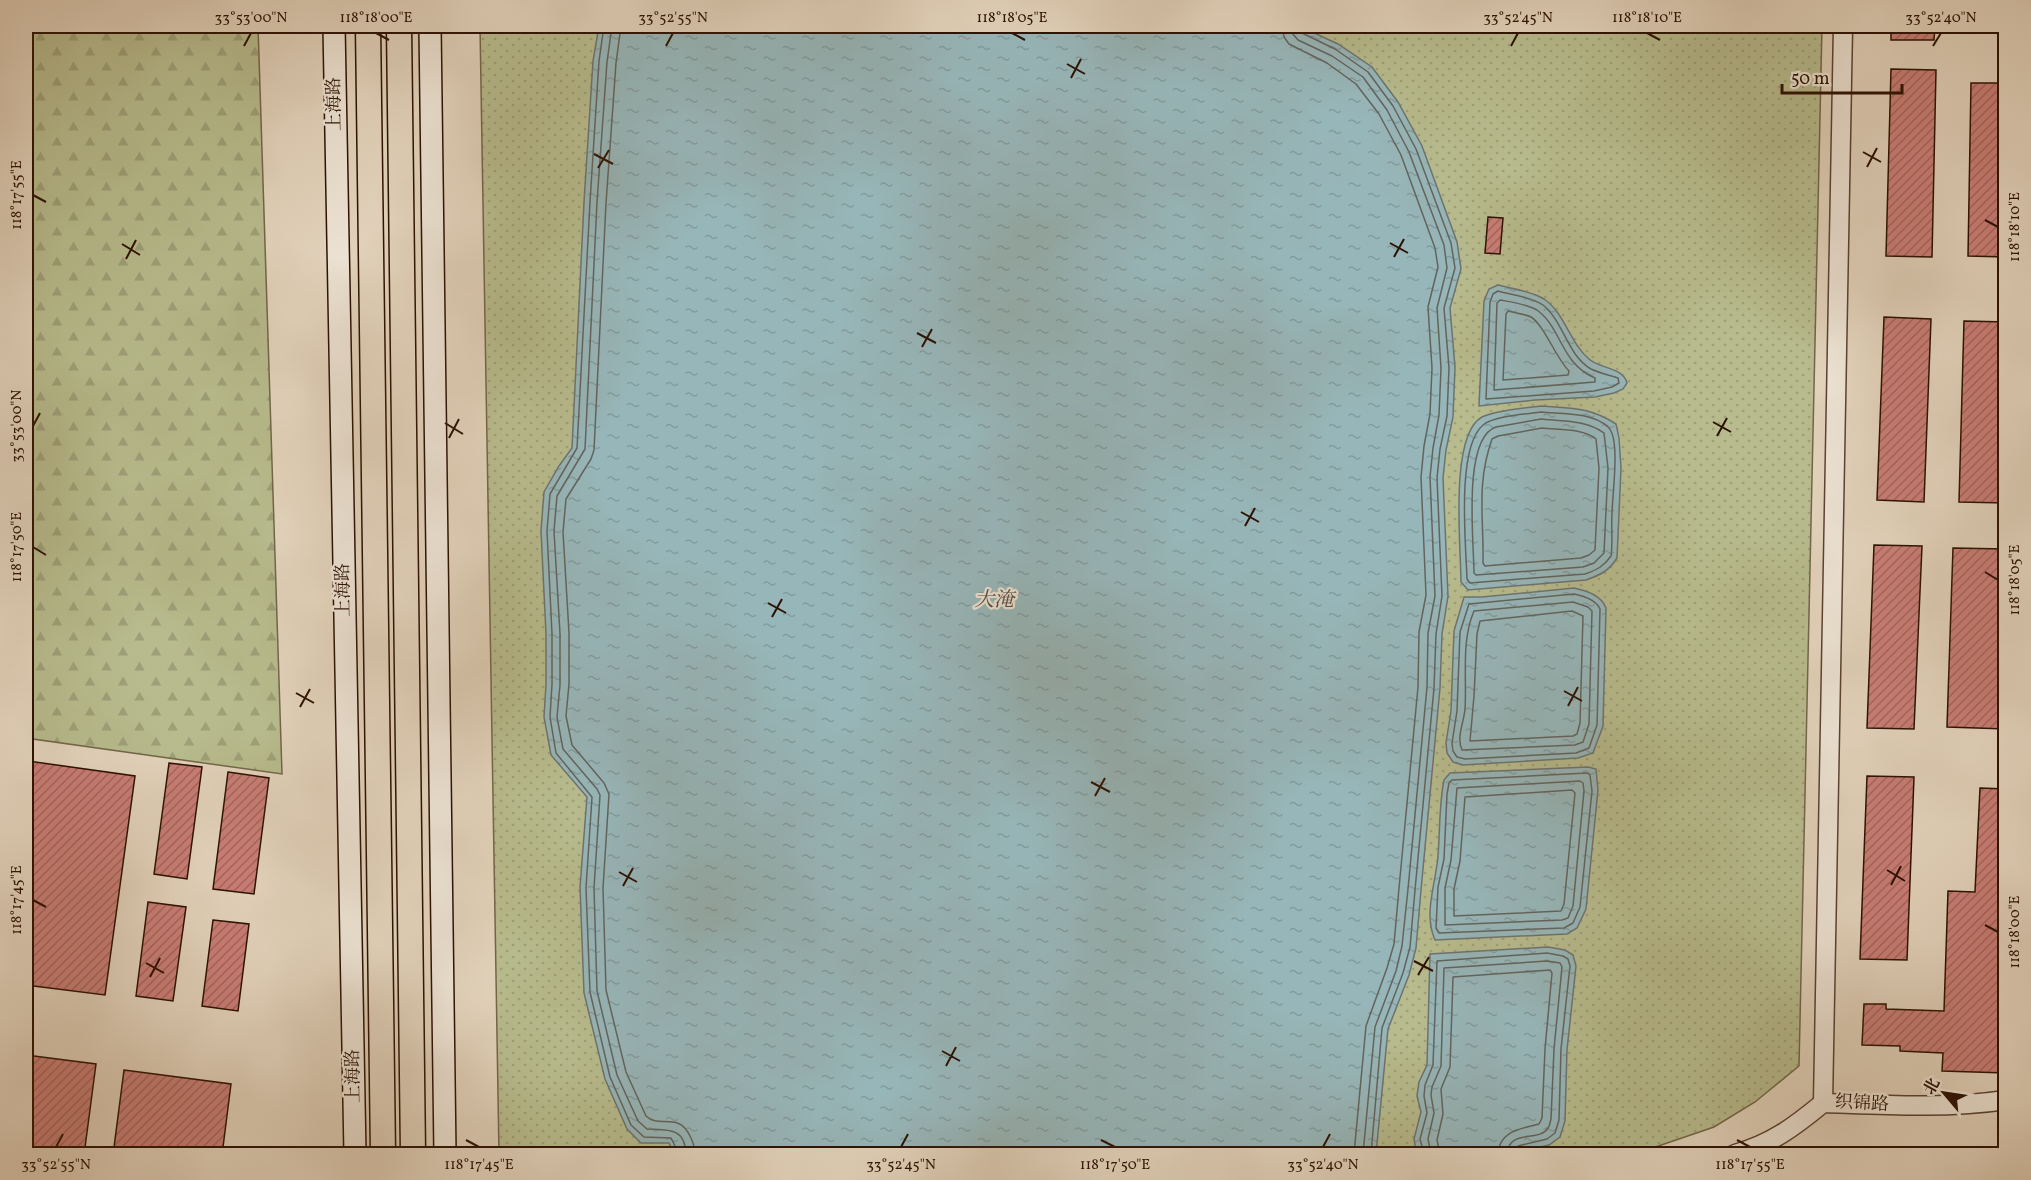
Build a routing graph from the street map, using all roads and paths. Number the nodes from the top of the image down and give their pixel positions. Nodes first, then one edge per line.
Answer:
1 (334, 26) edge
2 (368, 26) edge
3 (399, 26) edge
4 (430, 26) edge
5 (1844, 26) edge
6 (2006, 1100) edge
7 (1823, 1102) junction
8 (355, 1155) edge
9 (383, 1155) edge
10 (413, 1155) edge
11 (445, 1155) edge
12 (1735, 1155) edge

1 - 8 main road, 上海路
2 - 9 highway, 上海路
3 - 10 highway
4 - 11 main road
5 - 7 street
6 - 7 street, 织锦路
7 - 12 street, 织锦路

